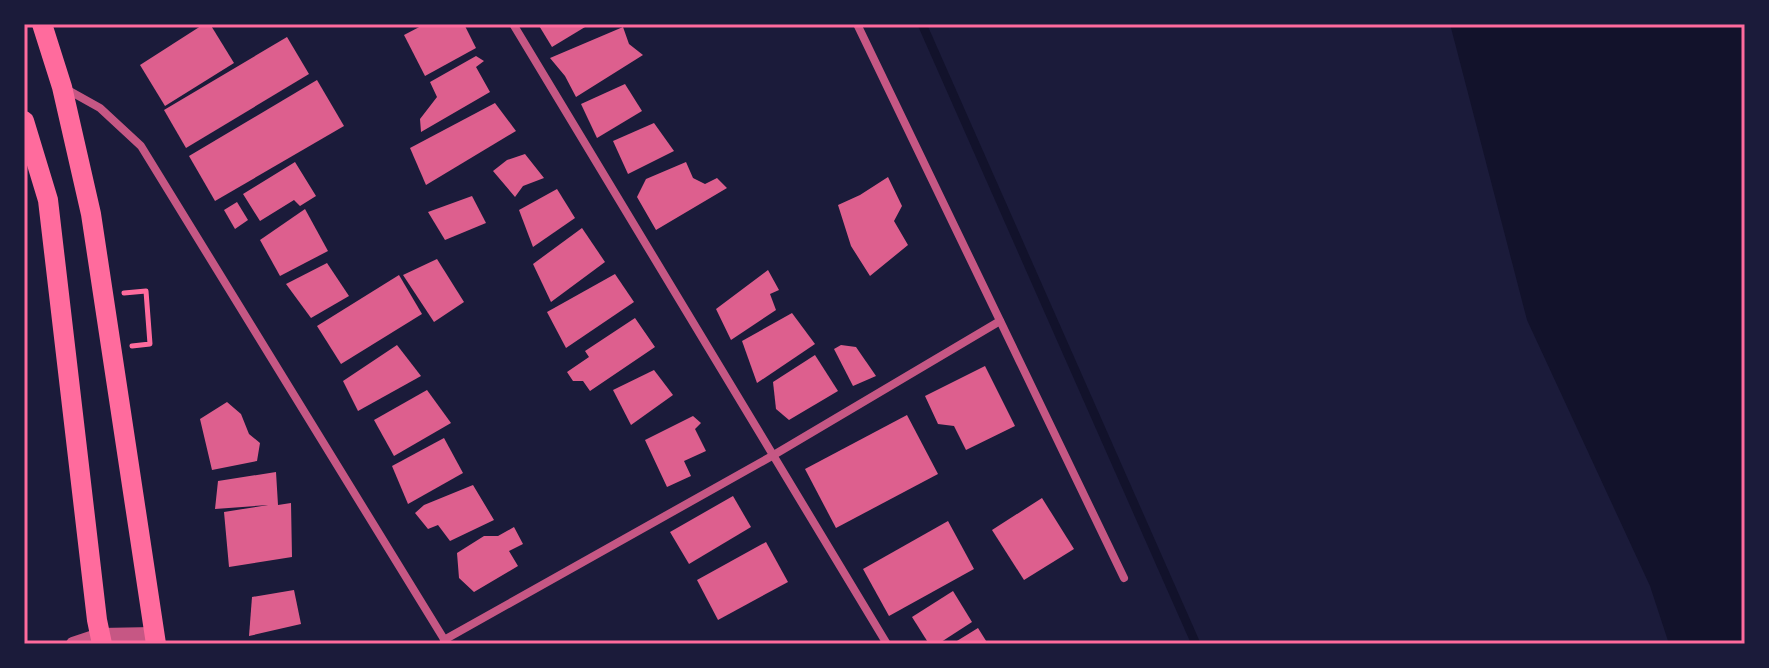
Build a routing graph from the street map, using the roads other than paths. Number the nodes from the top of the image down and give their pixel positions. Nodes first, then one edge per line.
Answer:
1 (42, 24) edge
2 (513, 24) edge
3 (857, 24) edge
4 (62, 87) junction
5 (24, 121) edge
6 (1000, 321) junction
7 (772, 456) junction
8 (1124, 578) dead end
9 (155, 639) edge
10 (101, 640) edge
11 (446, 642) edge
12 (73, 644) edge
13 (887, 644) edge

1 - 4 main road
2 - 7 street
3 - 6 street
4 - 9 main road
4 - 11 street
5 - 10 main road
6 - 7 street
6 - 8 street
7 - 11 street
7 - 13 street
9 - 10 street
10 - 12 street

